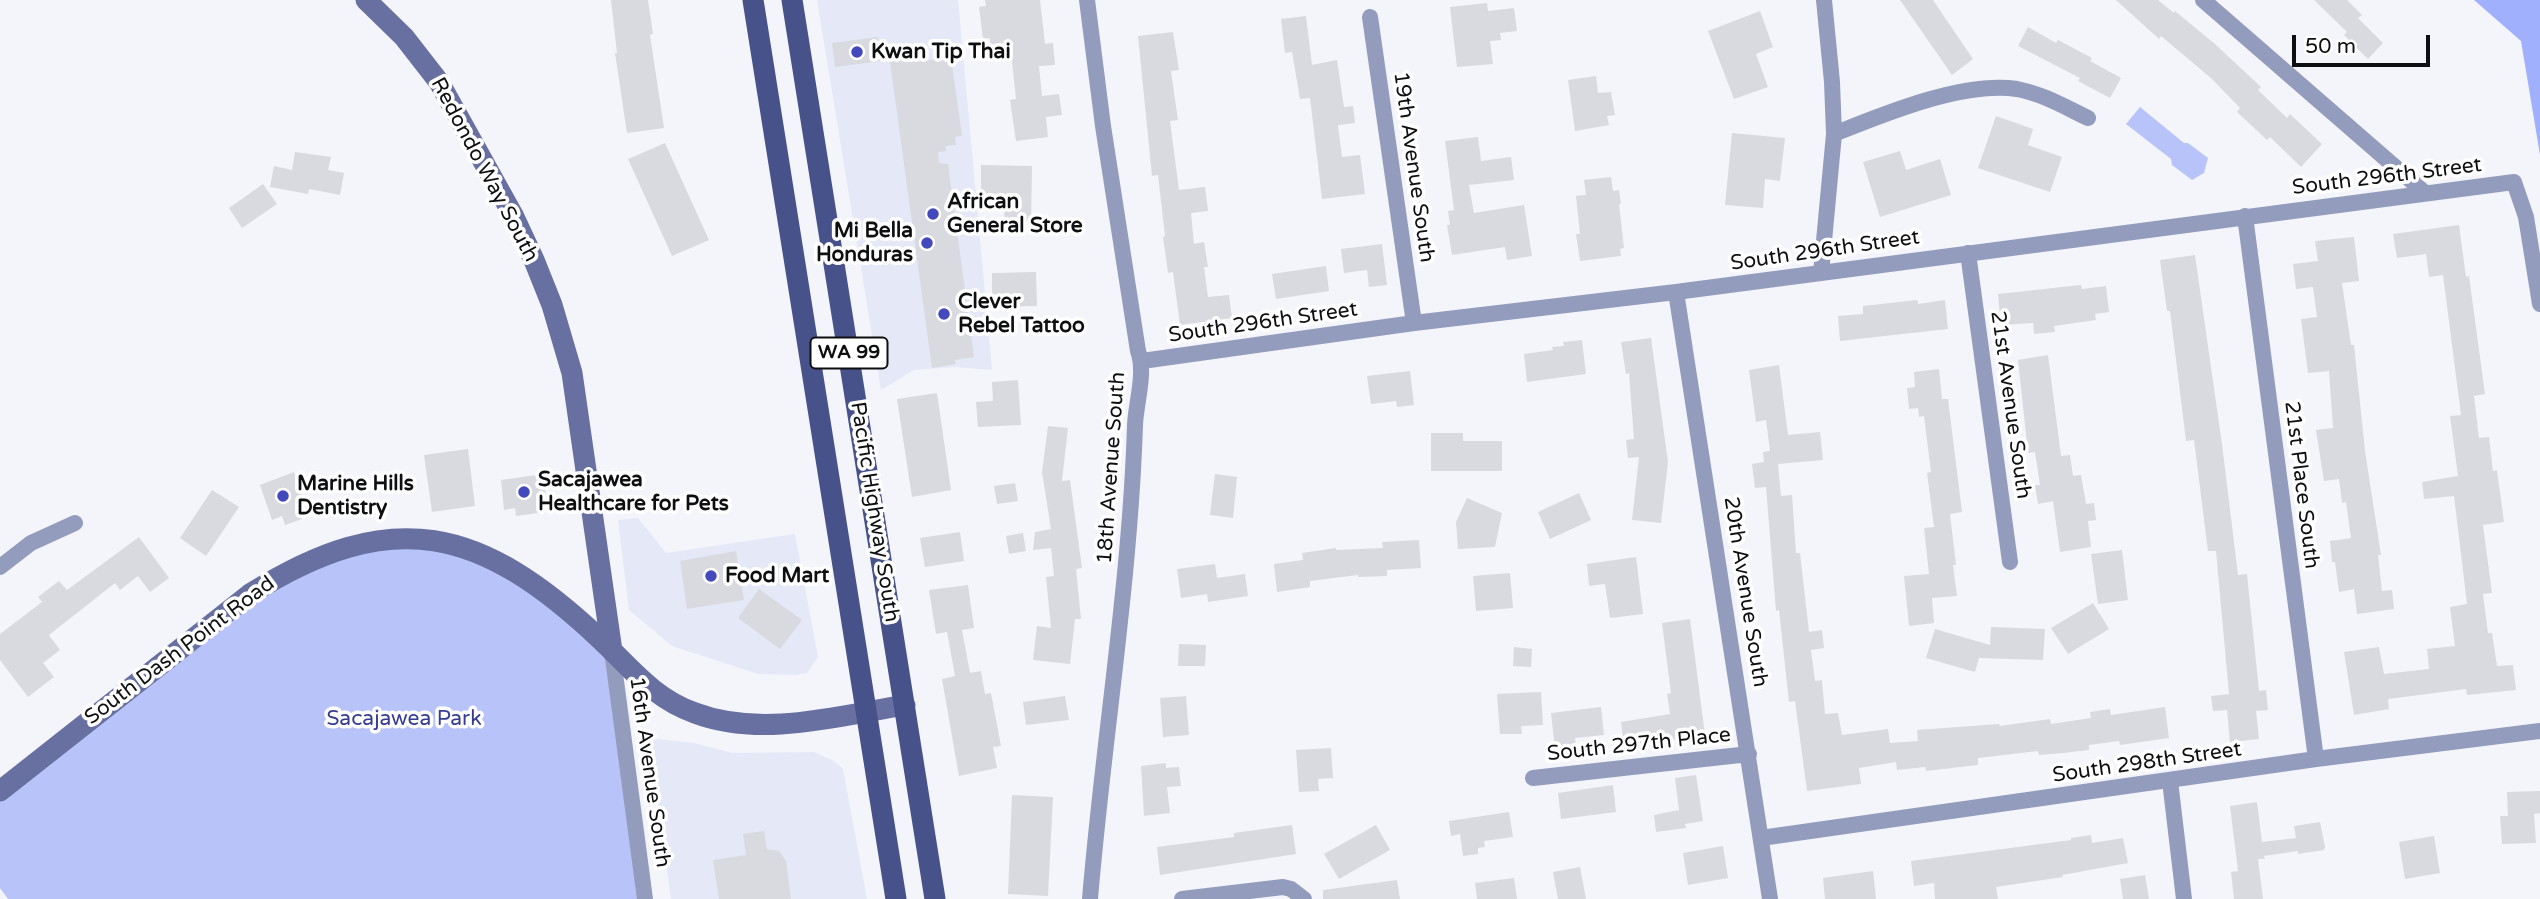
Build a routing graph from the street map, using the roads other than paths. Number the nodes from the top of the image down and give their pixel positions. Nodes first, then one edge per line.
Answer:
1 (366, 0) edge
2 (752, 0) edge
3 (792, 0) edge
4 (1087, 0) edge
5 (1824, 0) edge
6 (2203, 0) edge
7 (1370, 17) dead end
8 (2088, 118) dead end
9 (1834, 134) junction
10 (2424, 192) junction
11 (2245, 216) junction
12 (1968, 253) junction
13 (1821, 273) junction
14 (1676, 292) junction
15 (2540, 304) edge
16 (1414, 323) junction
17 (1142, 361) junction
18 (75, 523) dead end
19 (2010, 562) dead end
20 (0, 568) edge
21 (612, 651) junction
22 (905, 705) junction
23 (866, 711) junction
24 (2540, 731) edge
25 (1749, 754) junction
26 (2316, 759) junction
27 (1533, 778) dead end
28 (2170, 781) junction
29 (0, 791) edge
30 (1761, 838) junction
31 (645, 899) edge
32 (895, 899) edge
33 (936, 899) edge
34 (1090, 899) edge
35 (1182, 899) edge
36 (1304, 899) edge
37 (1770, 899) edge
38 (2184, 899) edge

1 - 21 main road, Redondo Way South
2 - 23 main road, Pacific Highway South / WA 99
3 - 22 main road, Pacific Highway South / WA 99
4 - 17 street, 18th Avenue South
5 - 9 street
6 - 10 street
7 - 16 street, 19th Avenue South
8 - 9 street
9 - 13 street
10 - 11 street, South 296th Street
10 - 15 street, South 296th Street
11 - 12 street, South 296th Street
11 - 26 street, 21st Place South
12 - 13 street, South 296th Street
12 - 19 street, 21st Avenue South
13 - 14 street, South 296th Street
14 - 16 street, South 296th Street
14 - 25 street, 20th Avenue South
16 - 17 street, South 296th Street
17 - 34 street, 18th Avenue South
18 - 20 street
21 - 23 main road, South Dash Point Road
21 - 29 main road, South Dash Point Road
21 - 31 street, 16th Avenue South
22 - 23 main road, South Dash Point Road
22 - 33 main road, Pacific Highway South / WA 99
23 - 32 main road, Pacific Highway South / WA 99
24 - 26 street, South 298th Street
25 - 27 street, South 297th Place
25 - 30 street, 20th Avenue South
26 - 28 street, South 298th Street
28 - 30 street, South 298th Street
28 - 38 street
30 - 37 street, 20th Avenue South
35 - 36 street

